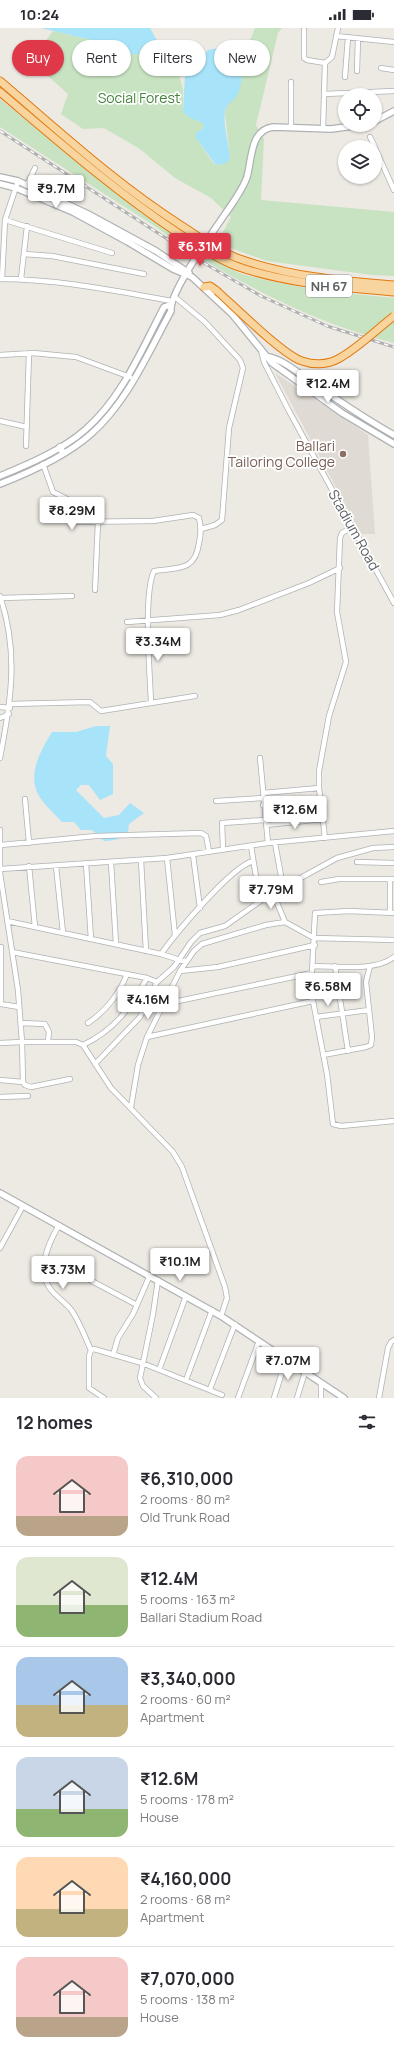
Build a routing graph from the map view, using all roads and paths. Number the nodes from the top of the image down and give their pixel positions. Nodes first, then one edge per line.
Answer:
1 (338, 28) edge
2 (304, 30) dead end
3 (336, 36) junction
4 (348, 37) junction
5 (358, 38) junction
6 (394, 42) edge
7 (325, 63) junction
8 (381, 68) dead end
9 (394, 70) edge
10 (357, 71) dead end
11 (345, 77) dead end
12 (0, 81) edge
13 (291, 82) dead end
14 (394, 91) edge
15 (0, 92) edge
16 (324, 94) junction
17 (394, 111) edge
18 (382, 117) edge
19 (291, 127) junction
20 (338, 128) edge
21 (323, 129) junction
22 (370, 137) dead end
23 (372, 140) edge
24 (382, 163) edge
25 (35, 168) dead end
26 (0, 177) edge
27 (18, 181) junction
28 (0, 184) edge
29 (27, 185) junction
30 (16, 188) junction
31 (394, 190) edge
32 (5, 220) junction
33 (27, 226) junction
34 (204, 246) junction
35 (2, 248) edge
36 (112, 253) dead end
37 (24, 254) junction
38 (184, 273) junction
39 (144, 274) dead end
40 (1, 279) edge
41 (21, 279) junction
42 (394, 285) edge
43 (204, 287) junction
44 (394, 292) edge
45 (172, 301) junction
46 (394, 316) edge
47 (260, 349) junction
48 (29, 353) junction
49 (0, 355) edge
50 (269, 358) junction
51 (127, 376) junction
52 (135, 379) junction
53 (368, 420) junction
54 (0, 421) edge
55 (27, 427) junction
56 (363, 427) junction
57 (394, 435) edge
58 (394, 444) edge
59 (26, 446) dead end
60 (61, 450) junction
61 (43, 464) junction
62 (0, 476) edge
63 (0, 484) edge
64 (98, 522) junction
65 (350, 528) junction
66 (201, 529) junction
67 (340, 568) junction
68 (95, 590) dead end
69 (72, 596) dead end
70 (0, 597) edge
71 (394, 603) edge
72 (149, 620) junction
73 (127, 622) dead end
74 (195, 696) dead end
75 (151, 703) junction
76 (10, 706) junction
77 (0, 707) edge
78 (8, 714) junction
79 (0, 718) edge
80 (0, 758) edge
81 (260, 758) dead end
82 (319, 788) junction
83 (263, 795) junction
84 (25, 799) dead end
85 (216, 801) dead end
86 (320, 801) junction
87 (263, 806) junction
88 (323, 819) junction
89 (265, 823) junction
90 (0, 830) edge
91 (394, 831) edge
92 (326, 838) junction
93 (29, 842) junction
94 (268, 843) junction
95 (275, 843) junction
96 (1, 845) edge
97 (251, 846) junction
98 (394, 847) edge
99 (223, 849) junction
100 (209, 852) junction
101 (193, 855) junction
102 (0, 857) edge
103 (168, 858) junction
104 (141, 860) junction
105 (253, 861) junction
106 (111, 862) junction
107 (357, 862) dead end
108 (394, 863) edge
109 (86, 864) junction
110 (29, 866) junction
111 (56, 866) junction
112 (0, 869) edge
113 (0, 872) edge
114 (392, 879) edge
115 (321, 882) dead end
116 (1, 887) edge
117 (283, 887) junction
118 (273, 893) junction
119 (260, 901) junction
120 (2, 904) edge
121 (200, 908) junction
122 (392, 913) edge
123 (7, 921) junction
124 (285, 922) junction
125 (35, 927) junction
126 (63, 933) junction
127 (175, 935) junction
128 (314, 938) junction
129 (91, 939) junction
130 (394, 940) edge
131 (116, 944) junction
132 (314, 945) junction
133 (1, 947) edge
134 (12, 950) junction
135 (146, 951) junction
136 (161, 954) junction
137 (394, 957) edge
138 (177, 959) junction
139 (186, 962) junction
140 (313, 966) junction
141 (335, 966) junction
142 (370, 966) junction
143 (180, 971) junction
144 (127, 974) junction
145 (312, 974) junction
146 (147, 978) junction
147 (157, 982) junction
148 (313, 1001) junction
149 (1, 1004) edge
150 (164, 1004) junction
151 (19, 1007) junction
152 (369, 1010) junction
153 (342, 1014) junction
154 (316, 1017) junction
155 (21, 1023) junction
156 (88, 1023) dead end
157 (147, 1036) junction
158 (48, 1041) junction
159 (22, 1042) junction
160 (0, 1043) edge
161 (83, 1045) junction
162 (348, 1051) junction
163 (323, 1056) junction
164 (95, 1064) junction
165 (70, 1079) dead end
166 (0, 1080) edge
167 (23, 1082) junction
168 (28, 1096) dead end
169 (0, 1097) edge
170 (131, 1107) junction
171 (394, 1121) edge
172 (0, 1194) edge
173 (23, 1206) junction
174 (59, 1226) junction
175 (0, 1248) edge
176 (73, 1271) dead end
177 (150, 1276) junction
178 (158, 1280) junction
179 (186, 1296) junction
180 (137, 1305) junction
181 (212, 1310) junction
182 (221, 1316) junction
183 (235, 1324) junction
184 (259, 1340) junction
185 (394, 1340) edge
186 (91, 1350) junction
187 (113, 1355) junction
188 (286, 1359) junction
189 (142, 1363) junction
190 (159, 1370) junction
191 (305, 1372) junction
192 (186, 1380) junction
193 (321, 1382) junction
194 (210, 1389) junction
195 (222, 1395) dead end
196 (154, 1397) edge
197 (104, 1398) edge
198 (238, 1398) edge
199 (274, 1398) edge
200 (297, 1398) edge
201 (321, 1398) edge
202 (344, 1398) edge
203 (380, 1398) edge

1 - 3 street
2 - 7 street
3 - 4 street
3 - 7 street
4 - 5 street
4 - 11 street
5 - 6 street
5 - 10 street
7 - 16 street
8 - 9 street
12 - 34 highway
13 - 19 street
14 - 16 street
15 - 34 highway, NH 67
16 - 21 street
17 - 18 street
19 - 21 street
19 - 34 street
20 - 21 street
22 - 23 street
24 - 31 street
25 - 29 street
26 - 27 street
27 - 29 street
27 - 30 street
28 - 30 street
29 - 38 street
30 - 32 street
30 - 38 street
32 - 33 street
32 - 35 street
33 - 36 street
33 - 37 street
34 - 38 street
34 - 42 highway
34 - 44 highway, NH 67
35 - 40 street
37 - 39 street
37 - 41 street
38 - 43 street
38 - 45 street
40 - 41 street
41 - 45 street
43 - 46 highway, bridge
43 - 47 street
45 - 51 street
45 - 52 street
45 - 66 street
47 - 50 street
47 - 65 street, Stadium Road
48 - 49 street
48 - 51 street
48 - 55 street
50 - 53 street
50 - 56 street
51 - 52 street
51 - 60 street
52 - 60 street
53 - 56 street
53 - 57 street
54 - 55 street
55 - 59 street
56 - 58 street
60 - 61 street
60 - 62 street
61 - 63 street
61 - 64 street
64 - 66 street
64 - 68 street
65 - 67 street
65 - 71 street, Stadium Road
66 - 72 street
67 - 72 street
67 - 82 street
69 - 70 street
70 - 76 street
72 - 73 street
72 - 75 street
74 - 75 street
75 - 76 street
76 - 77 street
76 - 78 street
78 - 79 street
78 - 80 street
81 - 83 street
82 - 83 street
82 - 86 street
83 - 85 street
83 - 87 street
84 - 93 street
86 - 87 street
86 - 88 street
87 - 89 street
88 - 89 street
88 - 92 street
89 - 94 street
89 - 99 street
90 - 96 street
91 - 92 street
92 - 95 street
93 - 96 street
93 - 100 street
94 - 95 street
94 - 97 street
95 - 117 street
96 - 102 street
97 - 99 street
97 - 105 street
98 - 117 street
99 - 100 street
100 - 101 street
101 - 103 street
101 - 121 street
102 - 112 street
103 - 104 street
103 - 127 street
104 - 106 street
104 - 135 street
105 - 119 street
105 - 121 street
106 - 109 street
106 - 131 street
107 - 108 street
109 - 111 street
109 - 129 street
110 - 111 street
110 - 112 street
110 - 125 street
111 - 126 street
112 - 113 street
113 - 116 street
114 - 115 street
114 - 122 street
116 - 120 street
117 - 118 street
118 - 119 street
118 - 124 street
119 - 138 street
120 - 123 street
121 - 127 street
122 - 128 street
123 - 125 street
123 - 134 street
124 - 128 street
124 - 139 street
125 - 126 street
126 - 129 street
127 - 136 street
128 - 130 street
128 - 132 street
129 - 131 street
131 - 135 street
132 - 140 street
132 - 143 street
133 - 134 street
133 - 149 street
134 - 144 street
134 - 151 street
135 - 136 street
136 - 138 street
137 - 142 street
138 - 139 street
138 - 147 street
139 - 143 street
140 - 141 street
140 - 145 street
141 - 142 street
141 - 153 street
142 - 152 street
143 - 150 street
144 - 146 street
144 - 156 street
145 - 148 street
145 - 150 street
146 - 147 street
146 - 161 street
147 - 164 street
148 - 154 street
148 - 157 street
149 - 151 street
150 - 157 street
151 - 155 street
152 - 153 street
152 - 162 street
153 - 154 street
153 - 162 street
154 - 163 street
155 - 158 street
155 - 159 street
157 - 170 street
158 - 159 street
158 - 161 street
159 - 160 street
159 - 167 street
161 - 164 street
162 - 163 street
163 - 171 street
164 - 170 street
165 - 167 street
166 - 167 street
168 - 169 street
170 - 182 street
172 - 173 street
173 - 174 street
173 - 175 street
174 - 177 street
174 - 186 street
176 - 180 street
177 - 178 street
177 - 180 street
178 - 179 street
178 - 189 street
179 - 181 street
179 - 190 street
180 - 187 street
181 - 182 street
181 - 192 street
182 - 183 street
183 - 184 street
183 - 194 street
184 - 188 street
184 - 198 street
185 - 203 street
186 - 187 street
186 - 197 street
187 - 189 street
188 - 191 street
188 - 199 street
189 - 190 street
189 - 196 street
190 - 192 street
191 - 193 street
191 - 200 street
192 - 194 street
193 - 201 street
193 - 202 street
194 - 195 street

